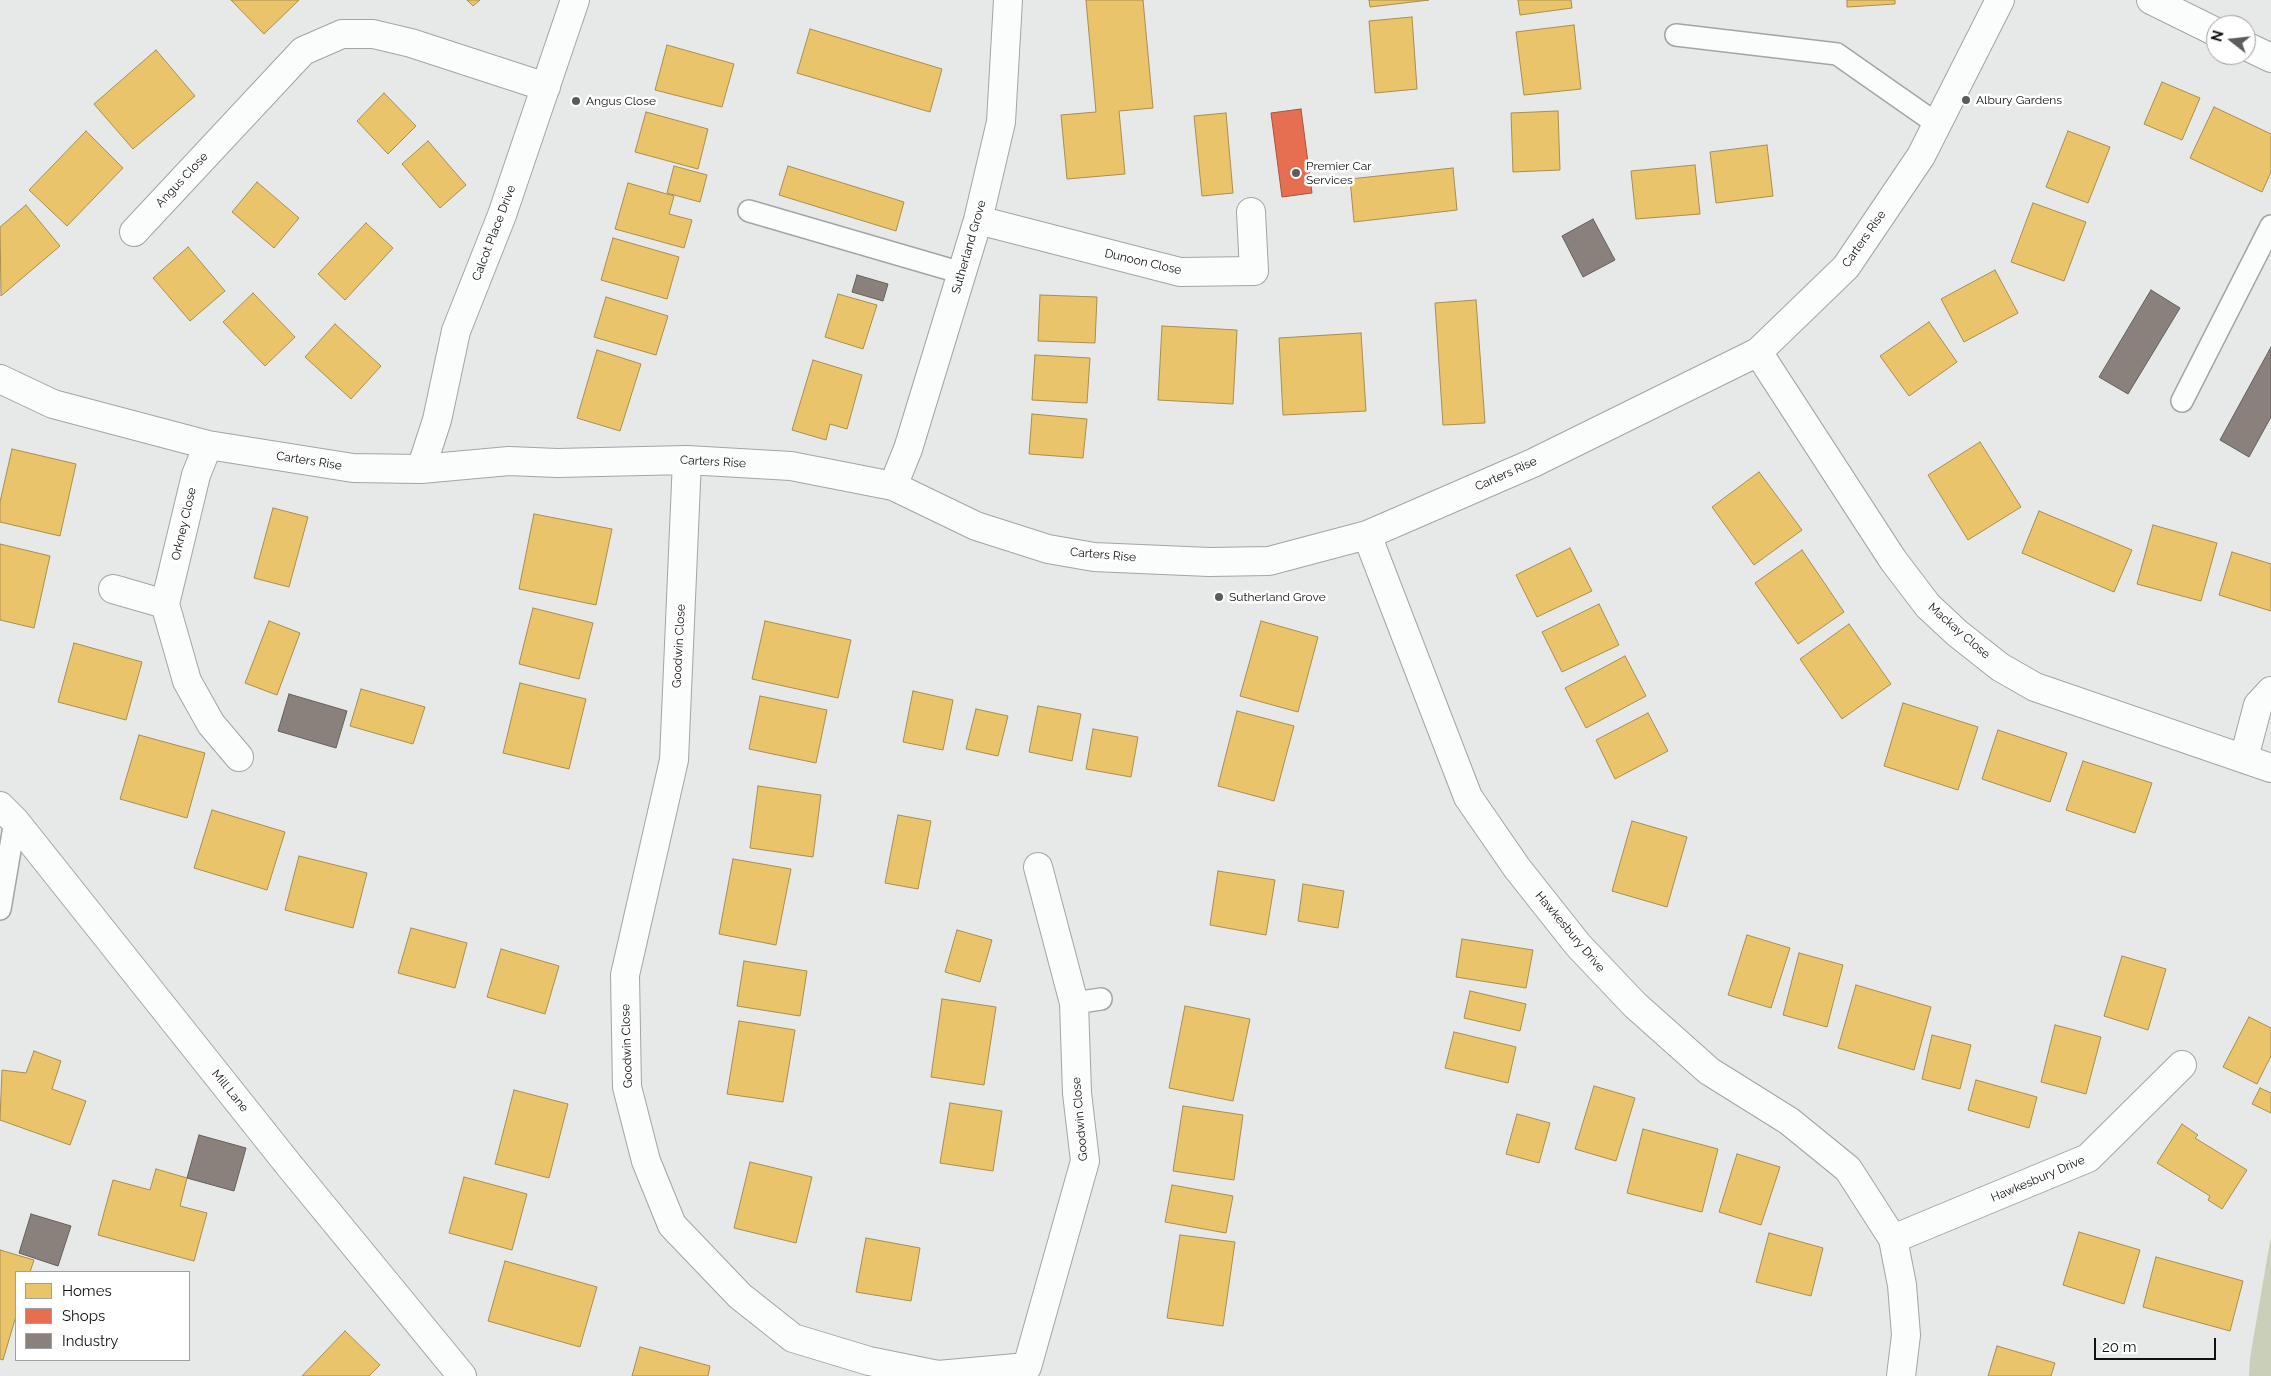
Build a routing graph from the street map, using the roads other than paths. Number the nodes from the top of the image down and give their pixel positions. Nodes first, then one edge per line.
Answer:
1 (575, 0) edge
2 (1008, 0) edge
3 (2000, 0) edge
4 (2151, 0) edge
5 (2206, 27) edge
6 (1676, 35) dead end
7 (2256, 51) edge
8 (2271, 58) edge
9 (546, 87) junction
10 (1937, 124) junction
11 (749, 211) dead end
12 (1251, 212) dead end
13 (978, 220) junction
14 (2271, 226) edge
15 (134, 232) dead end
16 (962, 273) junction
17 (1758, 352) junction
18 (0, 379) edge
19 (2182, 401) dead end
20 (208, 445) junction
21 (687, 460) junction
22 (421, 469) junction
23 (893, 486) junction
24 (1367, 535) junction
25 (113, 589) dead end
26 (165, 604) junction
27 (2271, 691) edge
28 (239, 757) dead end
29 (2244, 758) junction
30 (2271, 768) edge
31 (7, 814) edge
32 (1038, 867) dead end
33 (0, 909) edge
34 (1101, 999) dead end
35 (1074, 1002) junction
36 (2182, 1064) dead end
37 (1892, 1239) junction
38 (1034, 1372) edge
39 (976, 1374) edge
40 (462, 1376) edge
41 (1901, 1376) edge

1 - 9 street, Calcot Place Drive
2 - 13 street, Sutherland Grove
3 - 10 street, Carters Rise
4 - 5 street
6 - 10 lane
7 - 8 street
9 - 15 street, Angus Close
9 - 22 street, Calcot Place Drive
10 - 17 street, Carters Rise
11 - 16 lane
12 - 13 street, Dunoon Close
13 - 16 street, Sutherland Grove
14 - 19 lane
16 - 23 street, Sutherland Grove
17 - 24 street, Carters Rise
17 - 29 street, Mackay Close
18 - 20 street, Carters Rise
20 - 22 street, Carters Rise
20 - 26 street, Orkney Close
21 - 22 street, Carters Rise
21 - 23 street, Carters Rise
21 - 39 street, Goodwin Close
23 - 24 street, Carters Rise
24 - 37 street, Hawkesbury Drive
25 - 26 street
26 - 28 street, Orkney Close
27 - 29 street
29 - 30 street, Mackay Close
31 - 33 lane
31 - 40 street, Mill Lane
32 - 35 street, Goodwin Close
34 - 35 lane
35 - 38 street, Goodwin Close
36 - 37 street, Hawkesbury Drive
37 - 41 street, Hawkesbury Drive
38 - 39 street, Goodwin Close

